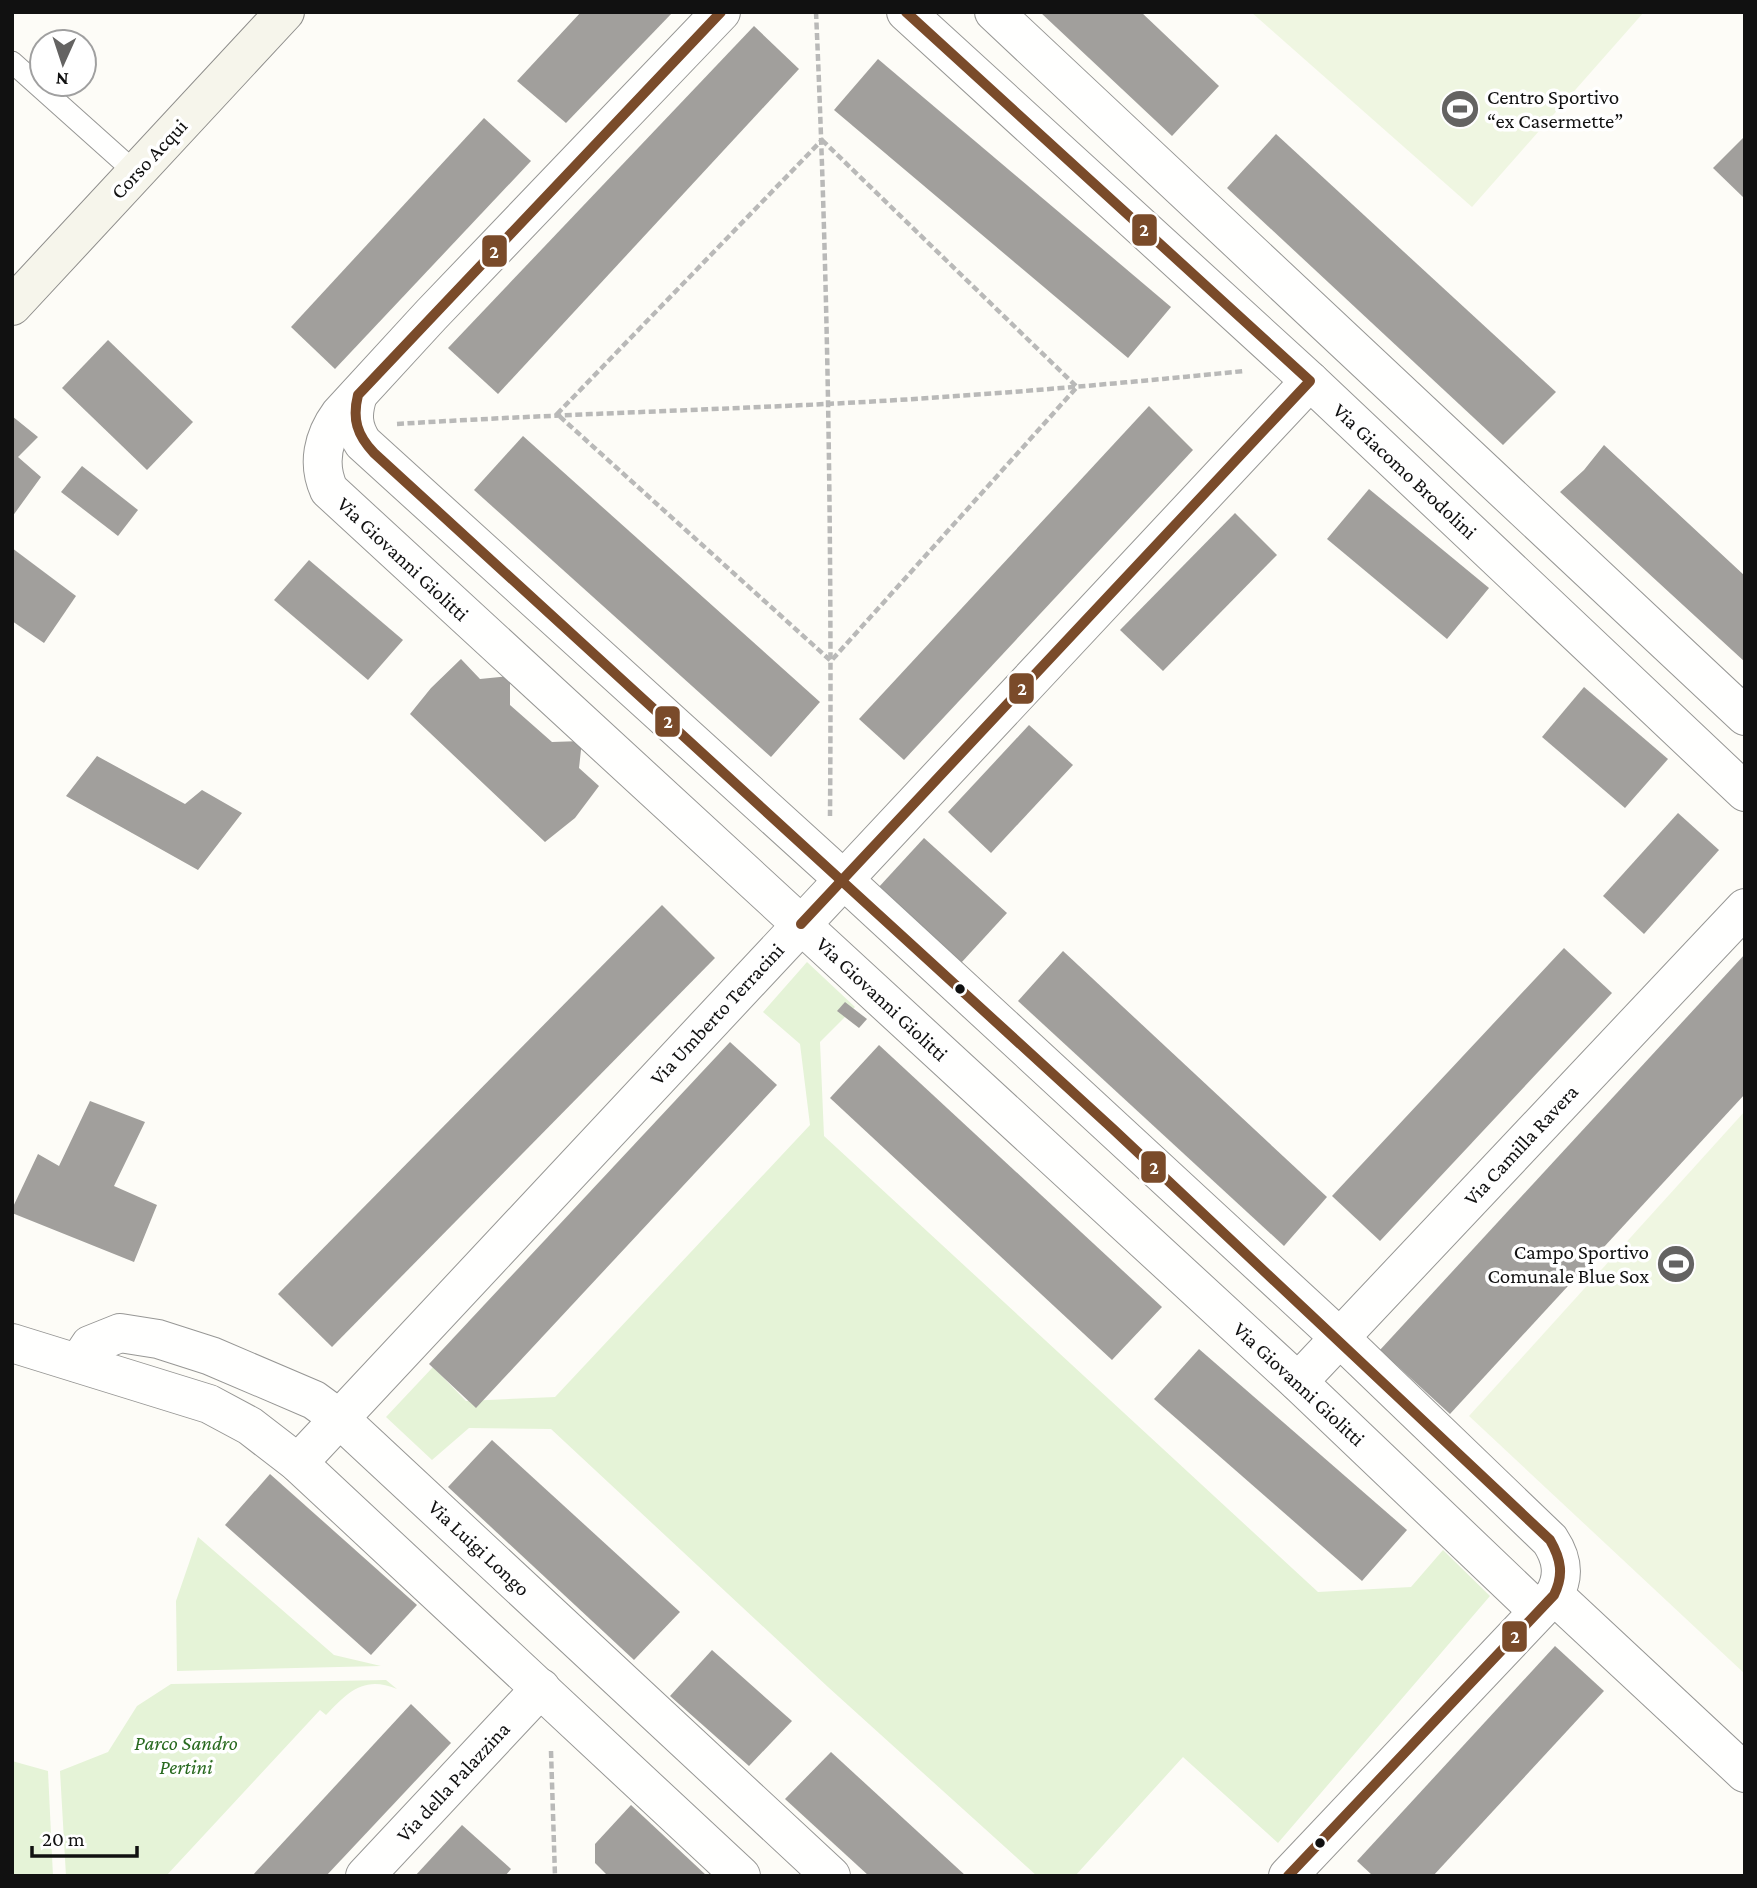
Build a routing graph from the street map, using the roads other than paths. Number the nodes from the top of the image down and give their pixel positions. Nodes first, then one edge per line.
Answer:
1 (285, 12) edge
2 (721, 12) edge
3 (906, 12) edge
4 (994, 12) edge
5 (12, 62) edge
6 (136, 173) junction
7 (12, 306) edge
8 (1310, 381) junction
9 (358, 395) junction
10 (1745, 716) edge
11 (1745, 793) edge
12 (843, 879) junction
13 (1745, 908) edge
14 (800, 924) junction
15 (1340, 1338) junction
16 (12, 1343) edge
17 (78, 1363) junction
18 (1298, 1382) junction
19 (340, 1419) junction
20 (298, 1464) junction
21 (1550, 1598) junction
22 (541, 1688) junction
23 (1745, 1773) edge
24 (365, 1876) edge
25 (741, 1876) edge
26 (831, 1876) edge
27 (1288, 1876) edge

1 - 6 street, Corso Acqui
2 - 9 street, Via Giovanni Giolitti
3 - 8 street, Via Giacomo Brodolini
4 - 10 street
5 - 6 lane
6 - 7 street, Corso Acqui
8 - 11 street, Via Giacomo Brodolini
8 - 12 street, Via Umberto Terracini
9 - 12 street
9 - 14 street, Via Giovanni Giolitti
12 - 14 street, Via Umberto Terracini
12 - 15 street
13 - 15 street, Via Camilla Ravera
14 - 18 street, Via Giovanni Giolitti
14 - 19 street, Via Umberto Terracini
15 - 18 street, Via Camilla Ravera
15 - 21 street
16 - 17 street
17 - 19 street, Via Luigi Longo
17 - 20 street
18 - 21 street, Via Giovanni Giolitti
19 - 20 street, Via Umberto Terracini
19 - 26 street, Via Luigi Longo
20 - 22 street
21 - 23 street, Via Giovanni Giolitti
21 - 27 street
22 - 24 street, Via della Palazzina
22 - 25 street

